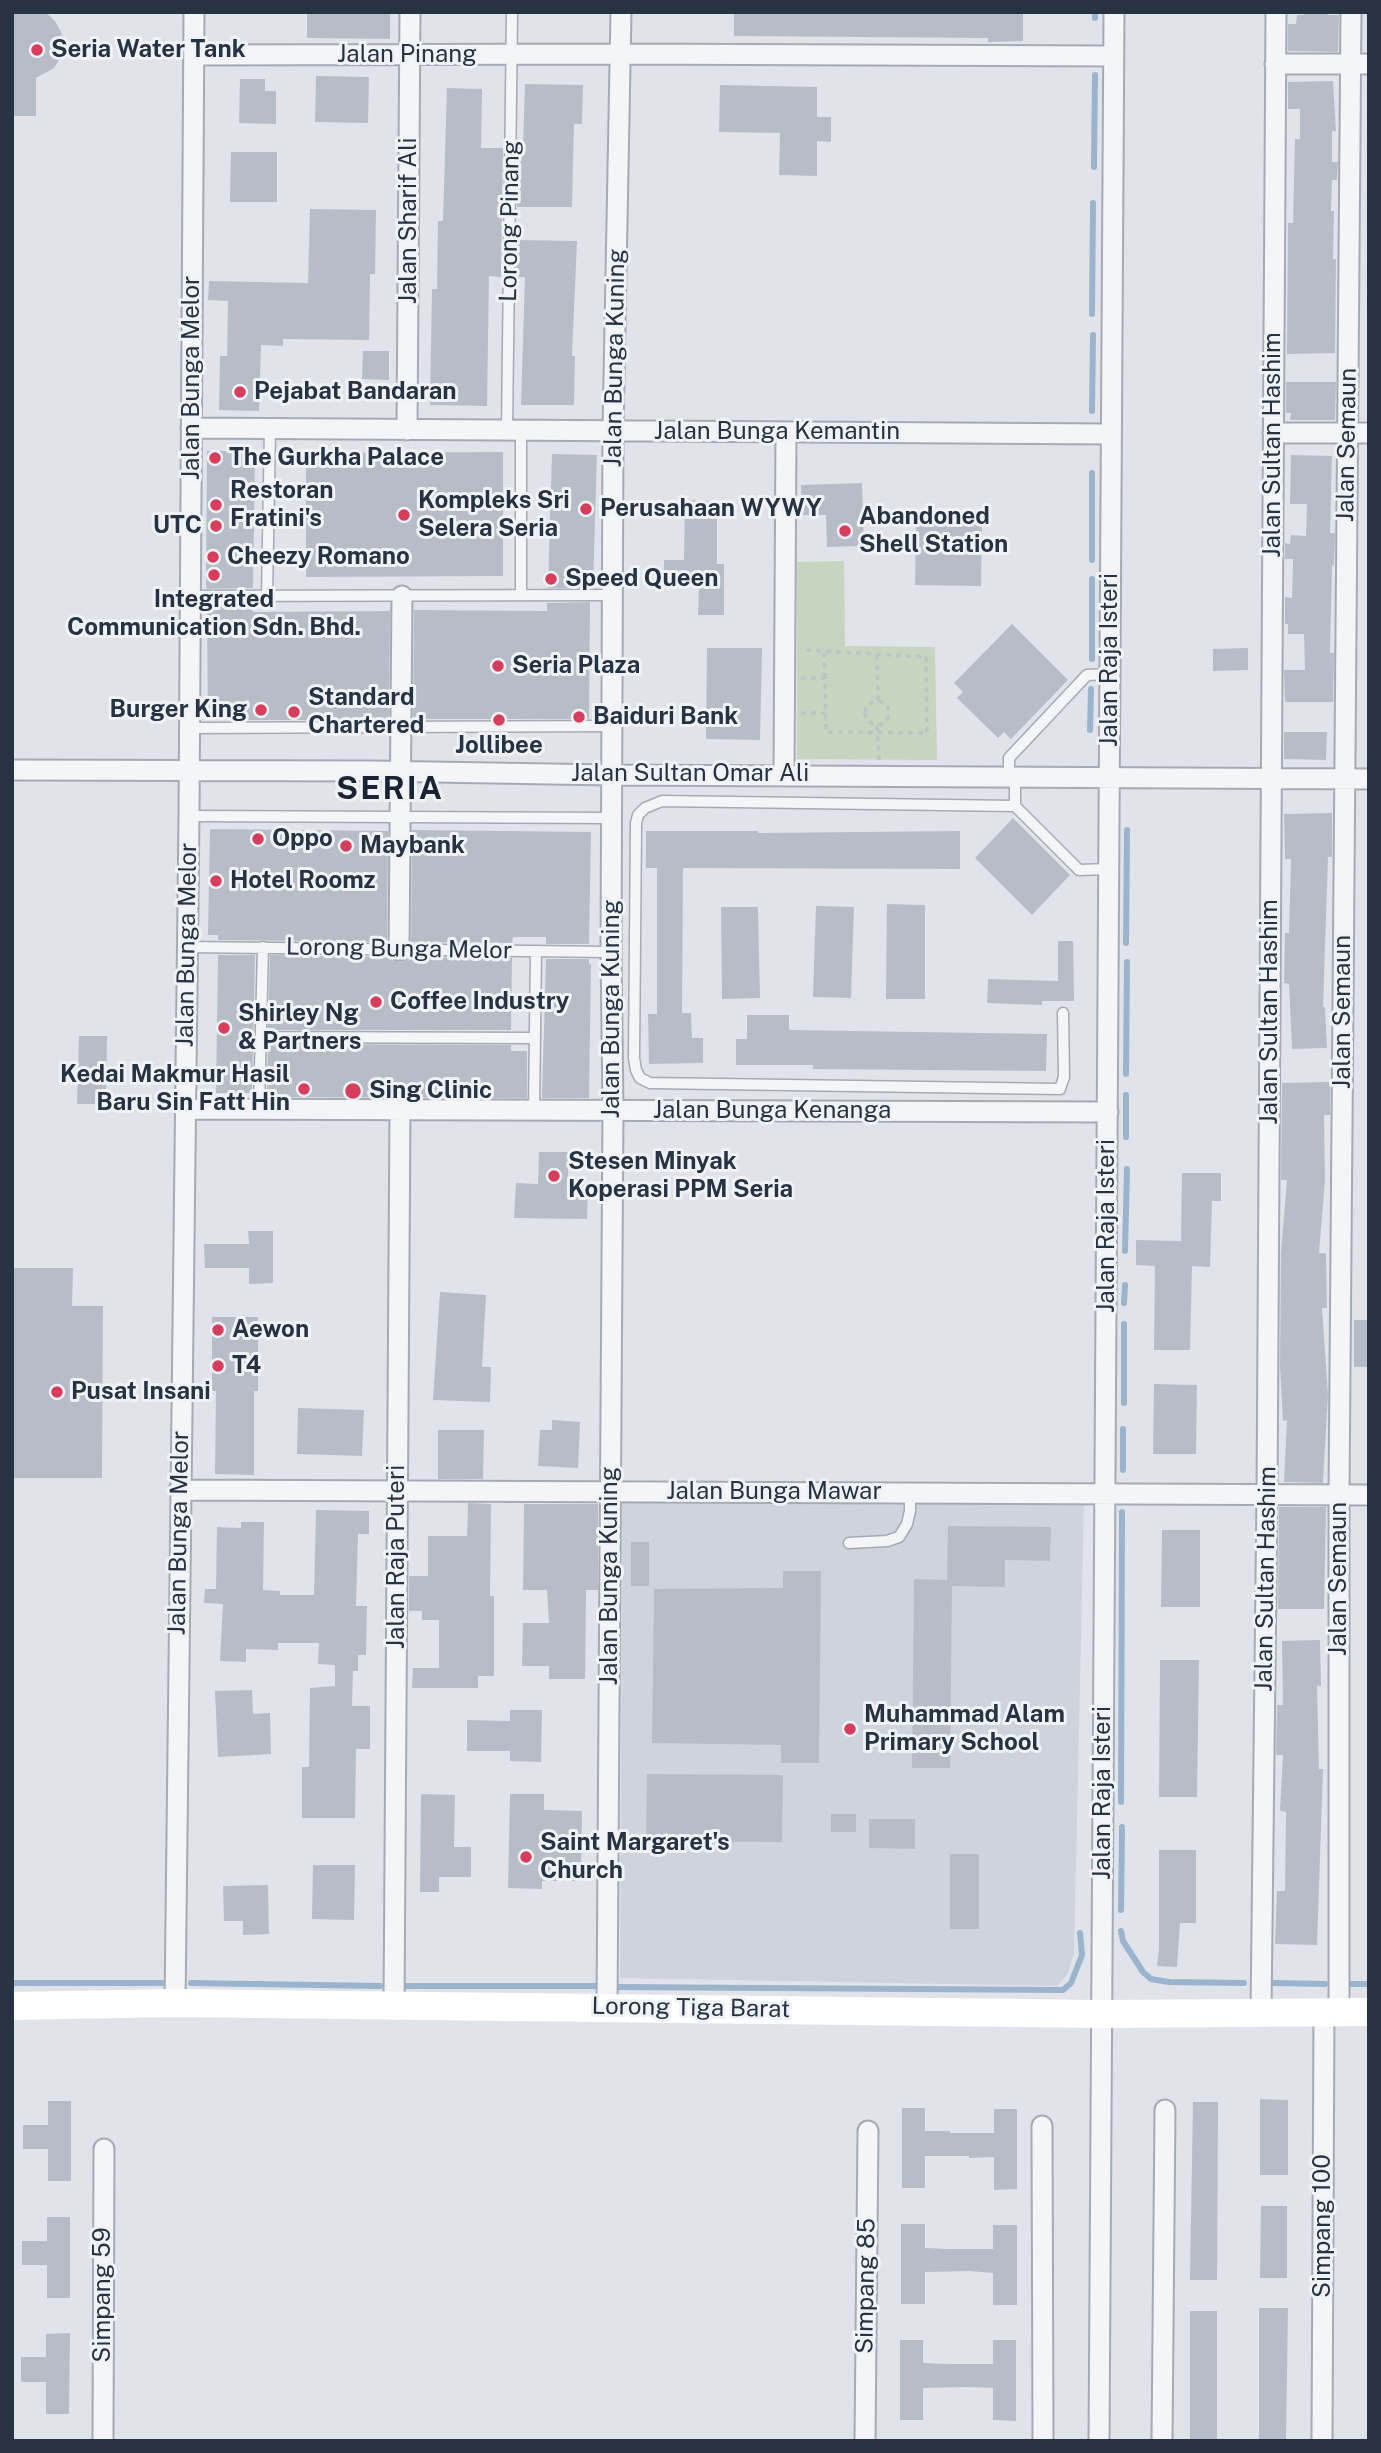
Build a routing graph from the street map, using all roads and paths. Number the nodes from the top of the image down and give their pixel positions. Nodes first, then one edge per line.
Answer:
1 (194, 12) edge
2 (410, 12) edge
3 (512, 12) edge
4 (621, 12) edge
5 (1114, 12) edge
6 (1276, 12) edge
7 (1351, 12) edge
8 (512, 54) junction
9 (621, 54) junction
10 (194, 55) junction
11 (410, 55) junction
12 (1113, 57) junction
13 (1275, 64) junction
14 (1360, 64) edge
15 (191, 428) junction
16 (270, 429) junction
17 (407, 430) junction
18 (514, 430) junction
19 (613, 431) junction
20 (786, 432) junction
21 (1273, 433) junction
22 (1347, 433) junction
23 (1369, 433) edge
24 (1110, 434) junction
25 (521, 595) junction
26 (612, 595) junction
27 (190, 596) junction
28 (267, 596) junction
29 (402, 596) junction
30 (804, 642) dead end
31 (824, 653) junction
32 (877, 655) junction
33 (1110, 674) junction
34 (785, 677) junction
35 (825, 678) junction
36 (878, 701) junction
37 (877, 725) junction
38 (612, 726) junction
39 (189, 727) junction
40 (402, 727) junction
41 (878, 734) junction
42 (12, 771) edge
43 (188, 772) junction
44 (402, 772) junction
45 (785, 774) junction
46 (611, 775) junction
47 (880, 776) junction
48 (1109, 776) junction
49 (1012, 778) junction
50 (1271, 778) junction
51 (1344, 779) junction
52 (1369, 779) edge
53 (1015, 806) junction
54 (189, 816) junction
55 (402, 817) junction
56 (611, 818) junction
57 (1108, 869) junction
58 (187, 947) junction
59 (263, 947) junction
60 (399, 950) junction
61 (536, 951) junction
62 (611, 952) junction
63 (1063, 1013) dead end
64 (261, 1037) junction
65 (535, 1038) junction
66 (260, 1108) junction
67 (184, 1109) junction
68 (400, 1110) junction
69 (534, 1110) junction
70 (613, 1110) junction
71 (1108, 1112) junction
72 (179, 1490) junction
73 (398, 1490) junction
74 (610, 1492) junction
75 (910, 1492) junction
76 (1105, 1493) junction
77 (1267, 1494) junction
78 (1339, 1495) junction
79 (1369, 1495) edge
80 (849, 1543) dead end
81 (175, 2003) junction
82 (394, 2004) junction
83 (12, 2006) edge
84 (607, 2007) junction
85 (1261, 2012) junction
86 (1332, 2012) junction
87 (1369, 2012) edge
88 (1102, 2014) junction
89 (1165, 2110) dead end
90 (1042, 2126) dead end
91 (868, 2131) dead end
92 (104, 2149) dead end
93 (103, 2441) edge
94 (865, 2441) edge
95 (1043, 2441) edge
96 (1099, 2441) edge
97 (1162, 2441) edge
98 (1322, 2441) edge

1 - 10 street, Jalan Bunga Melor
2 - 11 street, Jalan Sharif Ali
3 - 8 lane, Lorong Pinang
4 - 9 street, Jalan Bunga Kuning
5 - 12 street, Jalan Raja Isteri
6 - 13 street, Jalan Sultan Hashim
7 - 14 street, Jalan Semaun
8 - 9 street, Jalan Pinang
8 - 11 street, Jalan Pinang
8 - 18 lane, Lorong Pinang
9 - 12 street, Jalan Pinang
9 - 19 street, Jalan Bunga Kuning
10 - 11 street, Jalan Pinang
10 - 15 street, Jalan Bunga Melor
11 - 17 street, Jalan Sharif Ali
12 - 24 street, Jalan Raja Isteri
13 - 14 street
13 - 21 street, Jalan Sultan Hashim
14 - 22 street, Jalan Semaun
15 - 16 street, Jalan Bunga Kemantin
15 - 27 street, Jalan Bunga Melor
16 - 17 street, Jalan Bunga Kemantin
16 - 28 lane
17 - 18 street, Jalan Bunga Kemantin
18 - 19 street, Jalan Bunga Kemantin
18 - 25 lane, Lorong Pinang
19 - 20 street, Jalan Bunga Kemantin
19 - 26 street, Jalan Bunga Kuning
20 - 24 street, Jalan Bunga Kemantin
20 - 34 street
21 - 22 street
21 - 50 street, Jalan Sultan Hashim
22 - 23 street
22 - 51 street, Jalan Semaun
24 - 33 street, Jalan Raja Isteri
25 - 26 lane
25 - 29 lane
26 - 38 street, Jalan Bunga Kuning
27 - 28 lane
27 - 39 street, Jalan Bunga Melor
28 - 29 lane
29 - 40 street
30 - 31 path
31 - 32 path
31 - 35 path
32 - 36 path
32 - 41 path
33 - 48 street, Jalan Raja Isteri
33 - 49 lane
34 - 35 path
34 - 45 street
35 - 41 path
36 - 37 path
36 - 37 path
37 - 41 path
38 - 40 lane
38 - 46 street, Jalan Bunga Kuning
39 - 40 lane
39 - 43 street, Jalan Bunga Melor
40 - 44 street
41 - 47 path
42 - 43 street, Jalan Sultan Omar Ali
43 - 44 street, Jalan Sultan Omar Ali
43 - 54 street, Jalan Bunga Melor
44 - 46 street, Jalan Sultan Omar Ali
44 - 55 street
45 - 46 street, Jalan Sultan Omar Ali
45 - 47 street, Jalan Sultan Omar Ali
46 - 56 street, Jalan Bunga Kuning
47 - 49 street, Jalan Sultan Omar Ali
48 - 49 street, Jalan Sultan Omar Ali
48 - 50 street, Jalan Sultan Omar Ali
48 - 57 street, Jalan Raja Isteri
49 - 53 lane
50 - 51 street, Jalan Sultan Omar Ali
50 - 77 street, Jalan Sultan Hashim
51 - 52 street, Jalan Sultan Omar Ali
51 - 78 street, Jalan Semaun
53 - 57 lane
53 - 63 lane
54 - 55 lane
54 - 58 street, Jalan Bunga Melor
55 - 56 lane
55 - 60 street
56 - 62 street, Jalan Bunga Kuning
57 - 71 street, Jalan Raja Isteri
58 - 59 lane, Lorong Bunga Melor
58 - 67 street, Jalan Bunga Melor
59 - 60 lane, Lorong Bunga Melor
59 - 64 lane
60 - 61 lane, Lorong Bunga Melor
61 - 62 lane, Lorong Bunga Melor
61 - 65 lane
62 - 70 street, Jalan Bunga Kuning
64 - 65 lane
64 - 66 lane
65 - 69 lane
66 - 67 street, Jalan Bunga Kenanga
66 - 68 street, Jalan Bunga Kenanga
67 - 72 street, Jalan Bunga Melor
68 - 69 street, Jalan Bunga Kenanga
68 - 73 street, Jalan Raja Puteri
69 - 70 street, Jalan Bunga Kenanga
70 - 71 street, Jalan Bunga Kenanga
70 - 74 street, Jalan Bunga Kuning
71 - 76 street, Jalan Raja Isteri
72 - 73 street, Jalan Bunga Mawar
72 - 81 street, Jalan Bunga Melor
73 - 74 street, Jalan Bunga Mawar
73 - 82 street, Jalan Raja Puteri
74 - 75 street, Jalan Bunga Mawar
74 - 84 street, Jalan Bunga Kuning
75 - 76 street, Jalan Bunga Mawar
75 - 80 lane
76 - 77 street, Jalan Bunga Mawar
76 - 88 street, Jalan Raja Isteri
77 - 78 street, Jalan Bunga Mawar
77 - 85 street, Jalan Sultan Hashim
78 - 79 street, Jalan Bunga Mawar
78 - 86 street, Jalan Semaun
81 - 82 main road, Lorong Tiga Barat
81 - 83 main road, Lorong Tiga Barat
82 - 84 main road, Lorong Tiga Barat
84 - 88 main road, Lorong Tiga Barat
85 - 86 main road, Lorong Tiga Barat
85 - 88 main road, Lorong Tiga Barat
86 - 87 main road, Lorong Tiga Barat
86 - 98 street, Simpang 100
88 - 96 street, Jalan Raja Isteri
89 - 97 street
90 - 95 street
91 - 94 street, Simpang 85
92 - 93 street, Simpang 59

